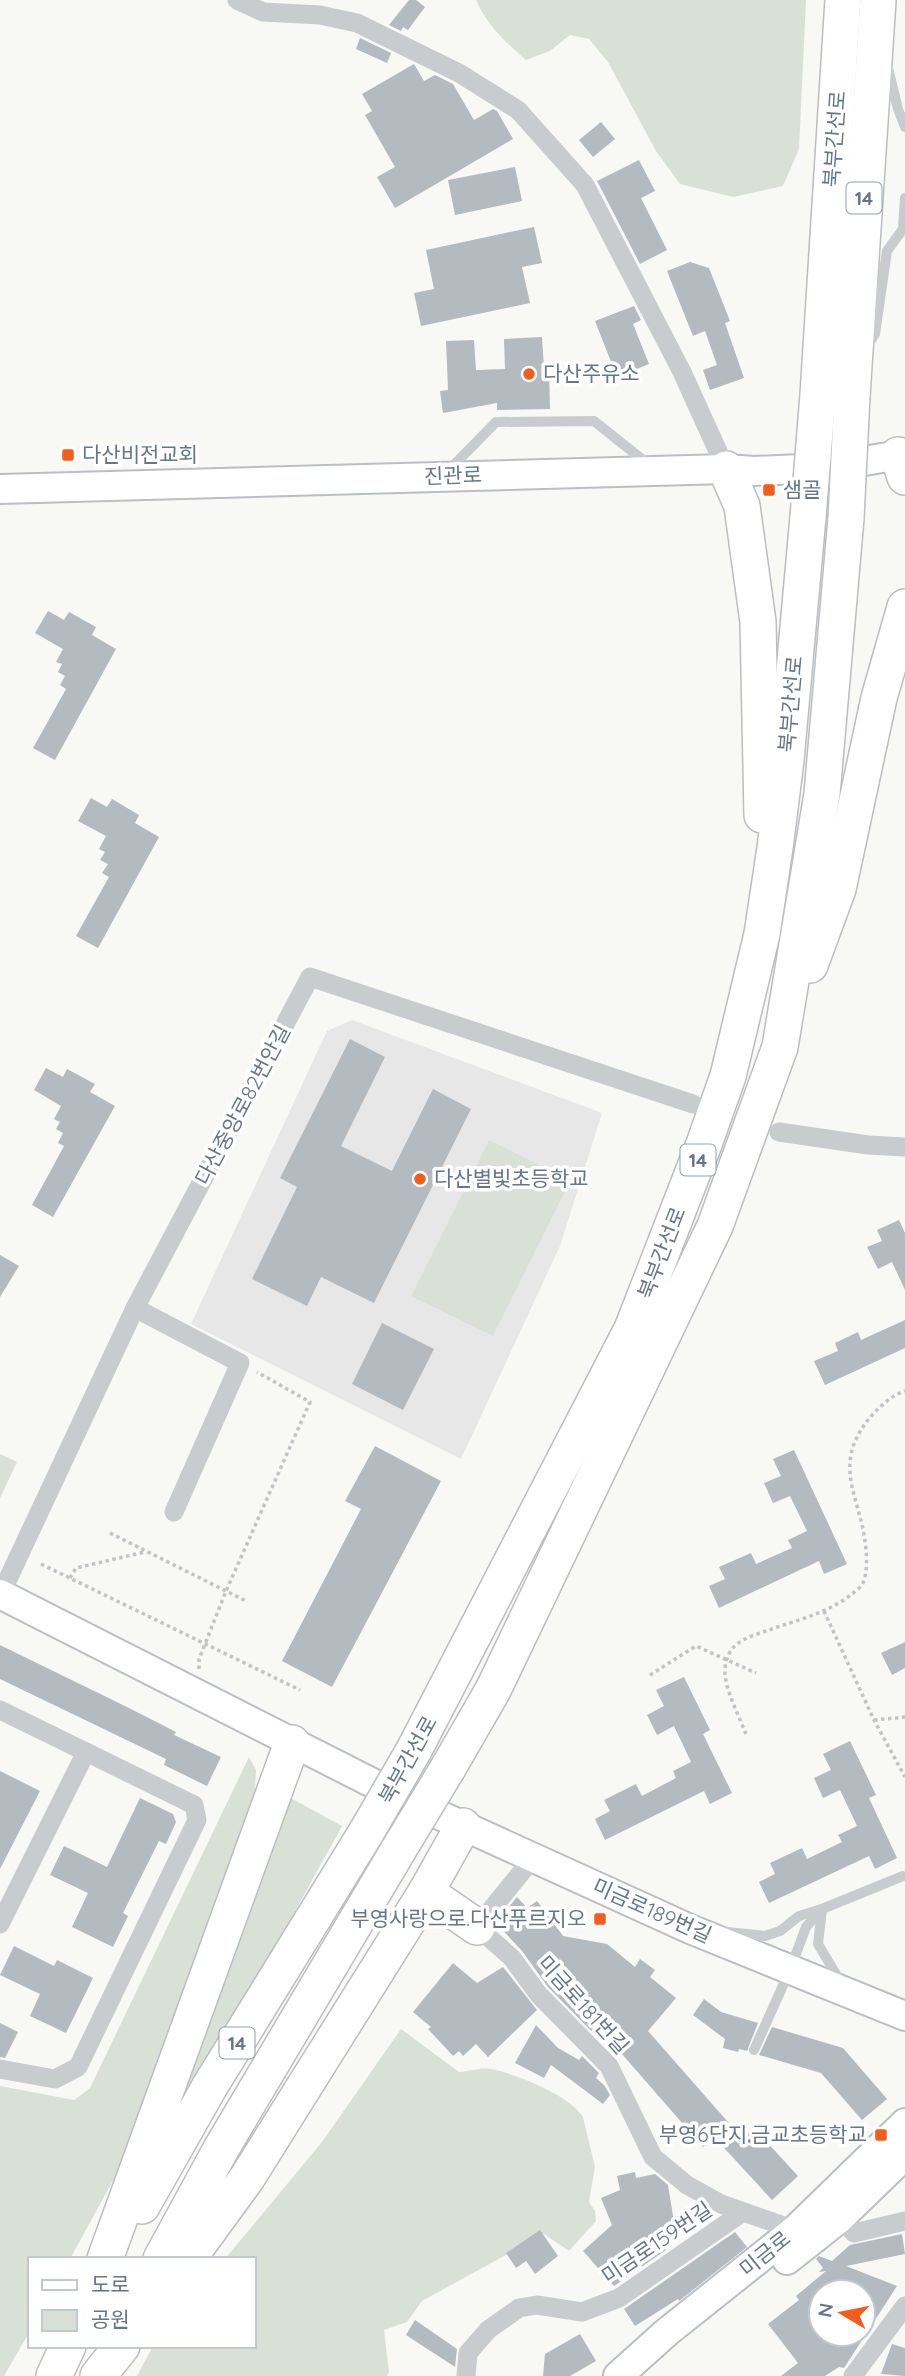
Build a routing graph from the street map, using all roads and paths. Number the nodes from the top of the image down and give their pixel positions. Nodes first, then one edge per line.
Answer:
1 (237, 0) edge
2 (843, 0) edge
3 (877, 11) edge
4 (905, 127) edge
5 (905, 198) edge
6 (852, 384) junction
7 (903, 462) edge
8 (726, 469) junction
9 (657, 471) junction
10 (442, 477) junction
11 (0, 489) edge
12 (905, 607) edge
13 (762, 934) junction
14 (780, 1047) junction
15 (693, 1104) dead end
16 (779, 1132) dead end
17 (905, 1147) edge
18 (135, 1308) junction
19 (240, 1363) junction
20 (905, 1391) edge
21 (174, 1512) dead end
22 (110, 1533) dead end
23 (147, 1551) junction
24 (41, 1564) dead end
25 (70, 1578) junction
26 (226, 1591) junction
27 (0, 1595) edge
28 (246, 1601) dead end
29 (824, 1611) junction
30 (206, 1644) junction
31 (727, 1660) junction
32 (199, 1669) dead end
33 (756, 1673) dead end
34 (650, 1675) dead end
35 (300, 1690) dead end
36 (0, 1710) edge
37 (905, 1717) edge
38 (874, 1720) junction
39 (746, 1734) dead end
40 (292, 1743) junction
41 (86, 1752) junction
42 (905, 1777) edge
43 (464, 1826) junction
44 (533, 1858) junction
45 (903, 1875) dead end
46 (426, 1892) junction
47 (822, 1909) junction
48 (0, 1924) edge
49 (477, 1927) junction
50 (690, 1928) junction
51 (790, 1970) junction
52 (846, 1990) junction
53 (905, 2016) edge
54 (754, 2050) dead end
55 (0, 2069) edge
56 (905, 2123) edge
57 (905, 2155) edge
58 (743, 2212) junction
59 (840, 2218) junction
60 (905, 2221) edge
61 (801, 2237) junction
62 (106, 2257) edge
63 (113, 2257) edge
64 (162, 2257) edge
65 (189, 2257) edge
66 (905, 2306) edge
67 (67, 2348) edge
68 (112, 2348) edge
69 (120, 2348) edge
70 (54, 2376) edge
71 (97, 2376) edge
72 (466, 2376) edge
73 (618, 2376) edge
74 (642, 2376) edge
75 (853, 2376) edge

1 - 8 street
2 - 13 highway, 북부간선로 / 14, bridge
3 - 4 lane
3 - 6 highway, 북부간선로 / 14
5 - 6 lane
6 - 14 highway, 북부간선로 / 14, bridge
7 - 8 street, 진관로
8 - 9 street, 진관로
8 - 13 highway
9 - 10 street, 진관로
9 - 10 lane
10 - 11 street, 진관로
12 - 14 highway
13 - 63 highway, 북부간선로 / 14, bridge
14 - 64 highway, 북부간선로 / 14, bridge
15 - 18 street, 다산중앙로82번안길
16 - 17 street
18 - 19 street
18 - 27 street, 다산중앙로82번안길
19 - 21 street
19 - 26 path
20 - 29 path
22 - 23 path
23 - 25 path
23 - 26 path
24 - 25 path
25 - 30 path
26 - 28 path
26 - 30 path
27 - 40 street, 미금로189번길
29 - 31 path
29 - 38 path
30 - 32 path
30 - 35 path
31 - 33 path
31 - 34 path
31 - 39 path
36 - 41 street
37 - 38 path
38 - 42 path
40 - 43 street, 미금로189번길
40 - 62 highway
41 - 48 street
41 - 55 street
43 - 44 street, 미금로189번길
43 - 46 highway
44 - 49 street
44 - 50 street, 미금로189번길
45 - 47 lane
46 - 49 highway
46 - 65 highway
47 - 50 lane
47 - 51 lane
47 - 52 lane
49 - 58 street, 미금로181번길
50 - 51 street, 미금로189번길
51 - 52 street, 미금로189번길
51 - 54 lane
52 - 53 street, 미금로189번길
56 - 61 street, 미금로
57 - 59 street, 미금로
58 - 61 street, 미금로181번길
58 - 72 street, 미금로159번길
59 - 60 street
59 - 61 street, 미금로
61 - 73 street, 미금로
61 - 74 street, 미금로
66 - 75 street
67 - 70 highway
68 - 71 highway
69 - 71 highway

